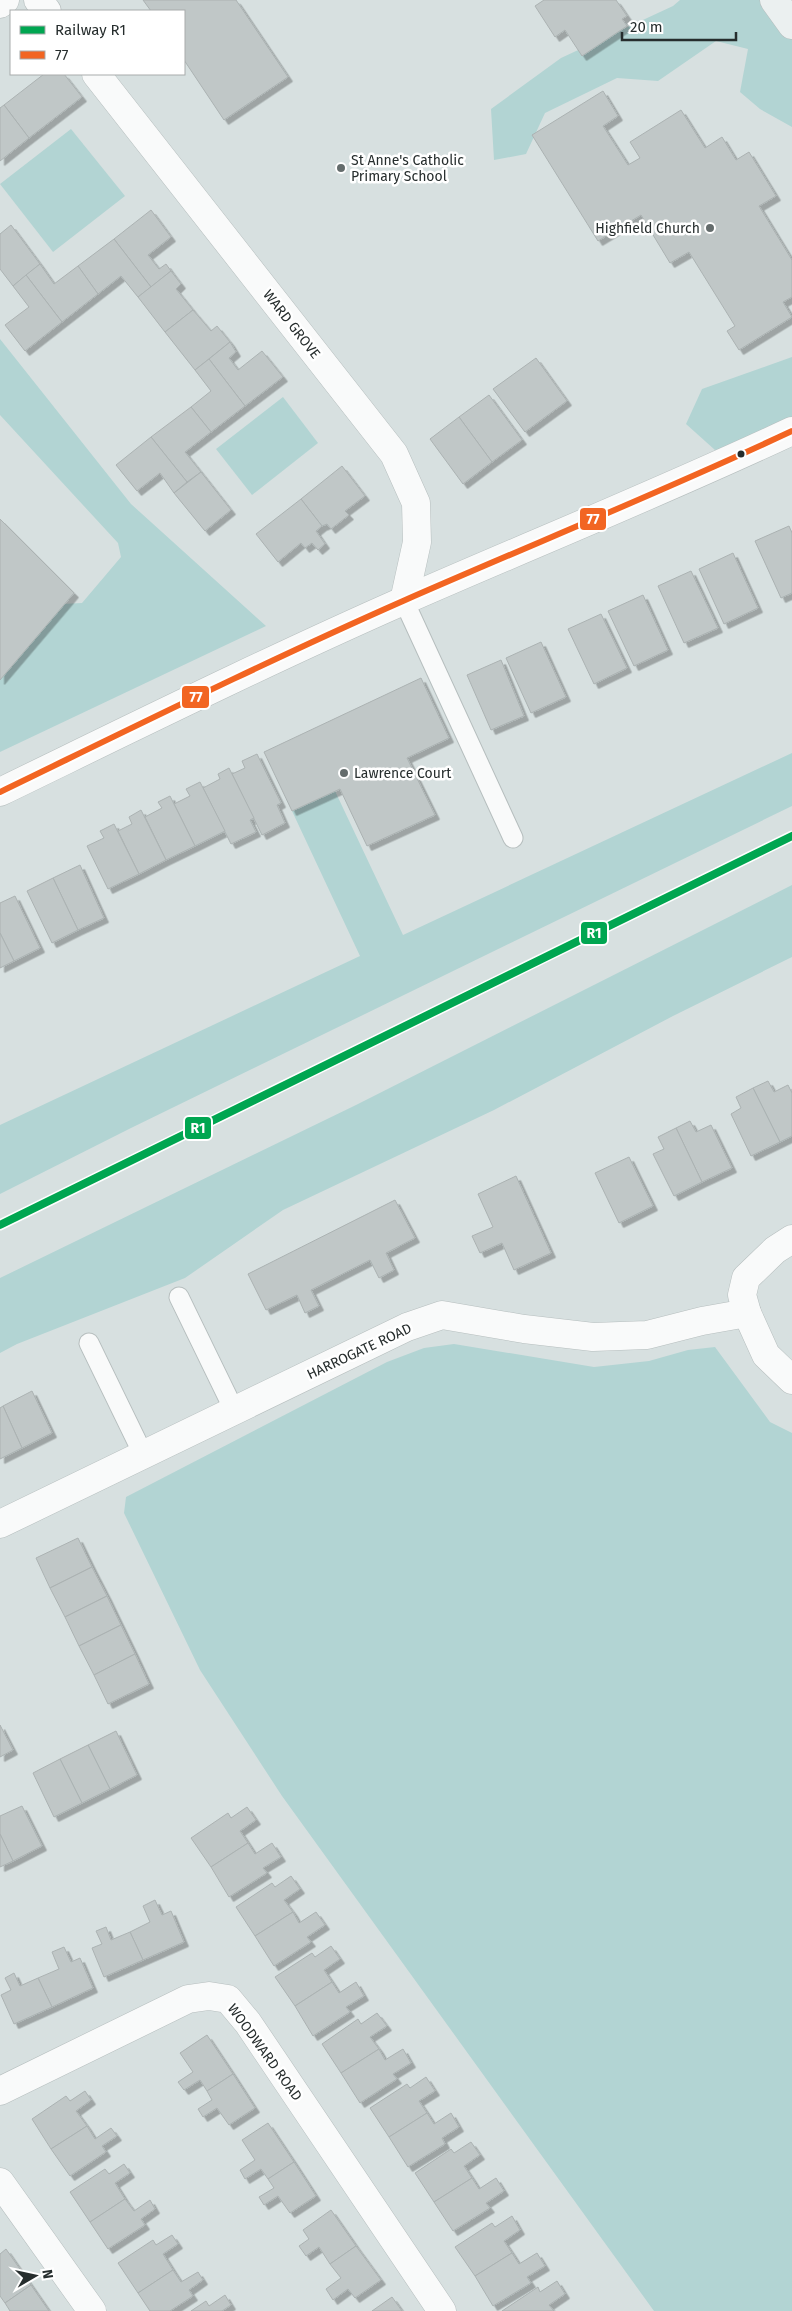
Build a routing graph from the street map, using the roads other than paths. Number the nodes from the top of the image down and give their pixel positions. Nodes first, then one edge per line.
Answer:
1 (5, 0) edge
2 (38, 0) edge
3 (774, 0) edge
4 (0, 4) edge
5 (46, 10) edge
6 (792, 25) edge
7 (97, 75) edge
8 (792, 431) edge
9 (404, 601) junction
10 (0, 792) edge
11 (513, 838) dead end
12 (792, 1239) edge
13 (178, 1297) dead end
14 (747, 1312) junction
15 (89, 1343) dead end
16 (792, 1380) edge
17 (234, 1410) junction
18 (143, 1454) junction
19 (0, 1524) edge
20 (0, 2091) edge
21 (0, 2182) edge
22 (92, 2311) edge
23 (442, 2311) edge

1 - 4 street
2 - 5 street
3 - 6 street
7 - 9 street, WARD GROVE
8 - 9 street
9 - 10 street
9 - 11 lane
12 - 14 street
13 - 17 lane
14 - 16 street
14 - 17 street, HARROGATE ROAD
15 - 18 lane
17 - 18 street, HARROGATE ROAD
18 - 19 street, HARROGATE ROAD
20 - 23 street, WOODWARD ROAD
21 - 22 street

